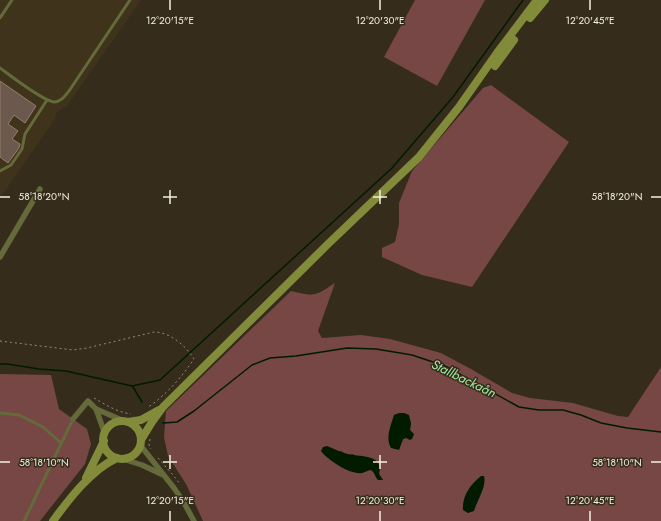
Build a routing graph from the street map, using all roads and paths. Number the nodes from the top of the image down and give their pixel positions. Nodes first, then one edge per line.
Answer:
1 (12, 0) edge
2 (130, 0) edge
3 (537, 0) edge
4 (545, 0) edge
5 (0, 18) edge
6 (0, 68) edge
7 (47, 100) junction
8 (459, 107) junction
9 (0, 172) edge
10 (40, 189) dead end
11 (0, 257) edge
12 (0, 341) edge
13 (88, 401) junction
14 (163, 407) junction
15 (96, 409) junction
16 (147, 409) dead end
17 (0, 413) edge
18 (73, 419) joint
19 (141, 420) junction
20 (126, 422) junction
21 (148, 429) junction
22 (104, 437) junction
23 (61, 443) junction
24 (141, 443) junction
25 (153, 452) dead end
26 (158, 457) dead end
27 (120, 459) junction
28 (163, 475) junction
29 (83, 484) junction
30 (174, 488) junction
31 (24, 521) edge
32 (53, 521) edge
33 (194, 521) edge

1 - 5 lane
2 - 7 lane
3 - 8 street
4 - 8 street
6 - 7 lane
7 - 9 lane
8 - 14 street
10 - 11 street
12 - 16 path
13 - 15 street
13 - 18 street
13 - 19 path
14 - 19 street
14 - 21 street
15 - 20 street
15 - 22 street
17 - 23 lane
18 - 23 lane
19 - 20 street
20 - 22 street
20 - 24 street
21 - 24 street
21 - 25 path
22 - 27 street
22 - 29 street
23 - 31 lane
24 - 27 street
24 - 28 street
26 - 30 path
27 - 28 street
27 - 29 street
28 - 30 street
29 - 32 street
30 - 33 street

